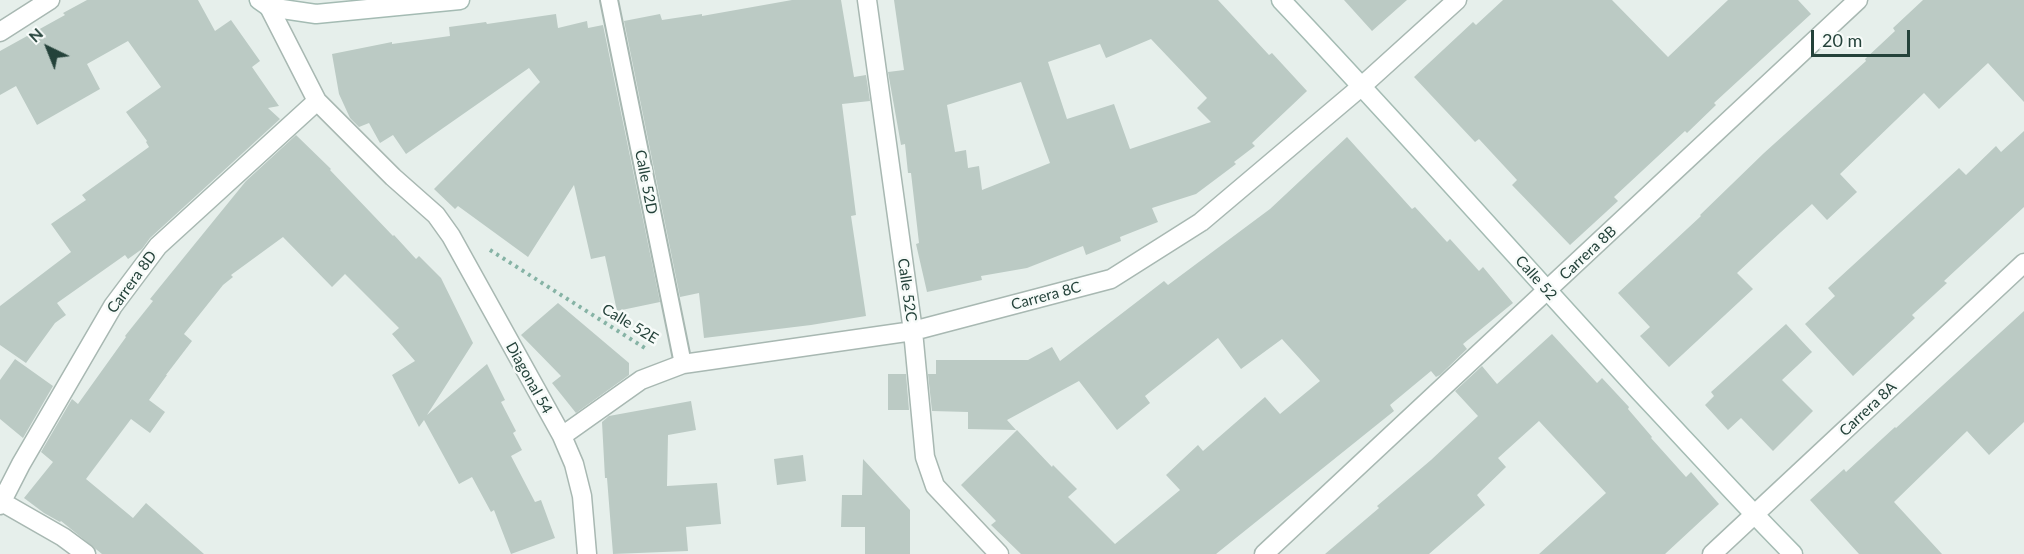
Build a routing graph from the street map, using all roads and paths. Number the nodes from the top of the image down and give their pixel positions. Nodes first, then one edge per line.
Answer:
1 (50, 0) edge
2 (460, 0) edge
3 (609, 0) edge
4 (867, 0) edge
5 (1281, 0) edge
6 (1457, 0) edge
7 (1858, 0) edge
8 (264, 3) edge
9 (0, 32) edge
10 (1362, 86) junction
11 (317, 101) junction
12 (486, 247) dead end
13 (2024, 263) edge
14 (1547, 291) junction
15 (913, 332) junction
16 (683, 364) junction
17 (562, 436) junction
18 (1, 504) edge
19 (1755, 516) junction
20 (86, 554) edge
21 (587, 554) edge
22 (999, 554) edge
23 (1264, 554) edge
24 (1712, 554) edge
25 (1793, 554) edge

1 - 9 street
2 - 8 street
3 - 16 lane, Calle 52D
4 - 15 street, Calle 52C
5 - 10 street, Calle 52
6 - 10 street, Carrera 8C
7 - 14 street, Carrera 8B
8 - 11 street, Diagonal 54
10 - 14 street, Calle 52
10 - 15 street, Carrera 8C
11 - 17 street, Diagonal 54
11 - 18 street, Carrera 8D
12 - 16 path, Calle 52E
13 - 19 street, Carrera 8A
14 - 19 street, Calle 52
14 - 23 street, Carrera 8B
15 - 16 street, Carrera 8C
15 - 22 street, Calle 52C
16 - 17 street, Carrera 8C
17 - 21 street, Diagonal 54
18 - 20 street
19 - 24 street, Carrera 8A
19 - 25 street, Calle 52

